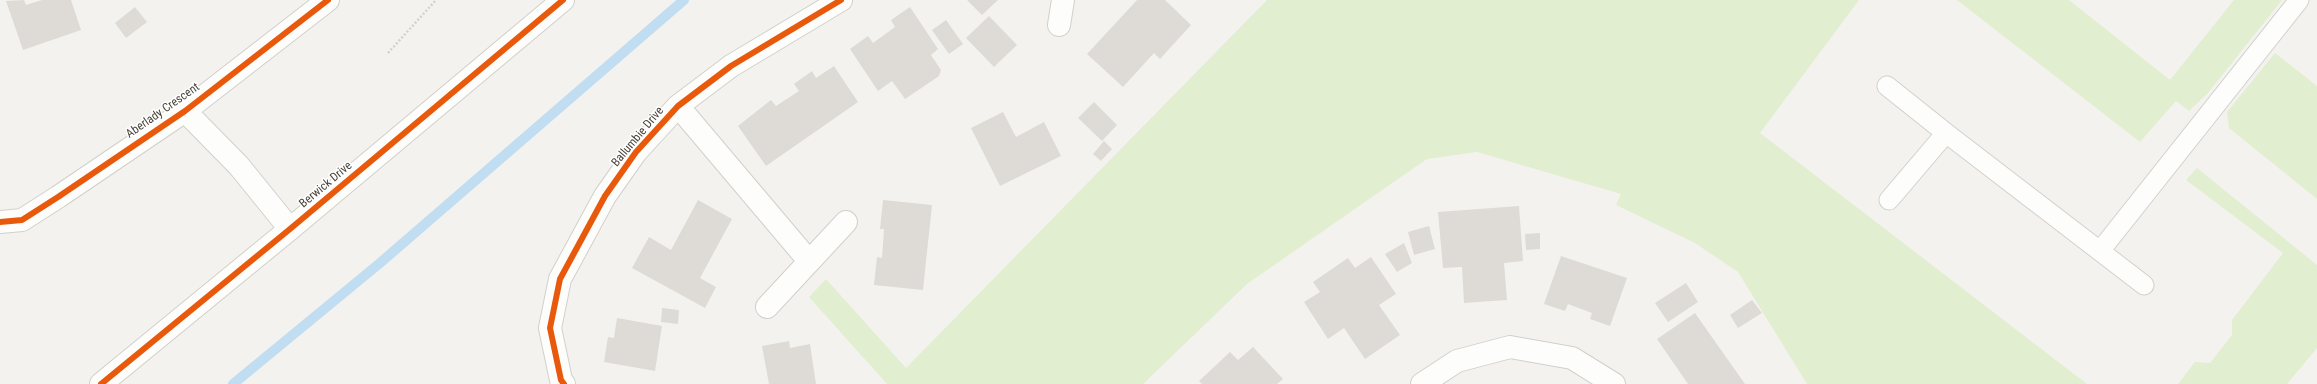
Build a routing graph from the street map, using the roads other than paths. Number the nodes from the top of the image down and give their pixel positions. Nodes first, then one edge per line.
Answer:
1 (328, 0) edge
2 (563, 0) edge
3 (841, 0) edge
4 (1063, 0) edge
5 (2299, 0) edge
6 (1059, 25) dead end
7 (1886, 86) dead end
8 (678, 106) junction
9 (185, 111) junction
10 (1946, 133) junction
11 (1889, 200) dead end
12 (0, 222) edge
13 (846, 222) dead end
14 (290, 229) junction
15 (2100, 251) junction
16 (810, 261) junction
17 (2144, 285) dead end
18 (767, 307) dead end
19 (100, 384) edge
20 (564, 384) edge
21 (1422, 384) edge
22 (1614, 384) edge

1 - 9 street, Aberlady Crescent
2 - 14 street, Berwick Drive
3 - 8 street, Ballumbie Drive
4 - 6 street
5 - 15 lane
7 - 10 lane
8 - 16 street, Ballumbie Drive
8 - 20 street, Ballumbie Drive
9 - 12 street, Aberlady Crescent
9 - 14 street, Aberlady Crescent
10 - 11 lane
10 - 15 lane
13 - 16 street
14 - 19 street, Berwick Drive
15 - 17 lane
16 - 18 street
21 - 22 street

